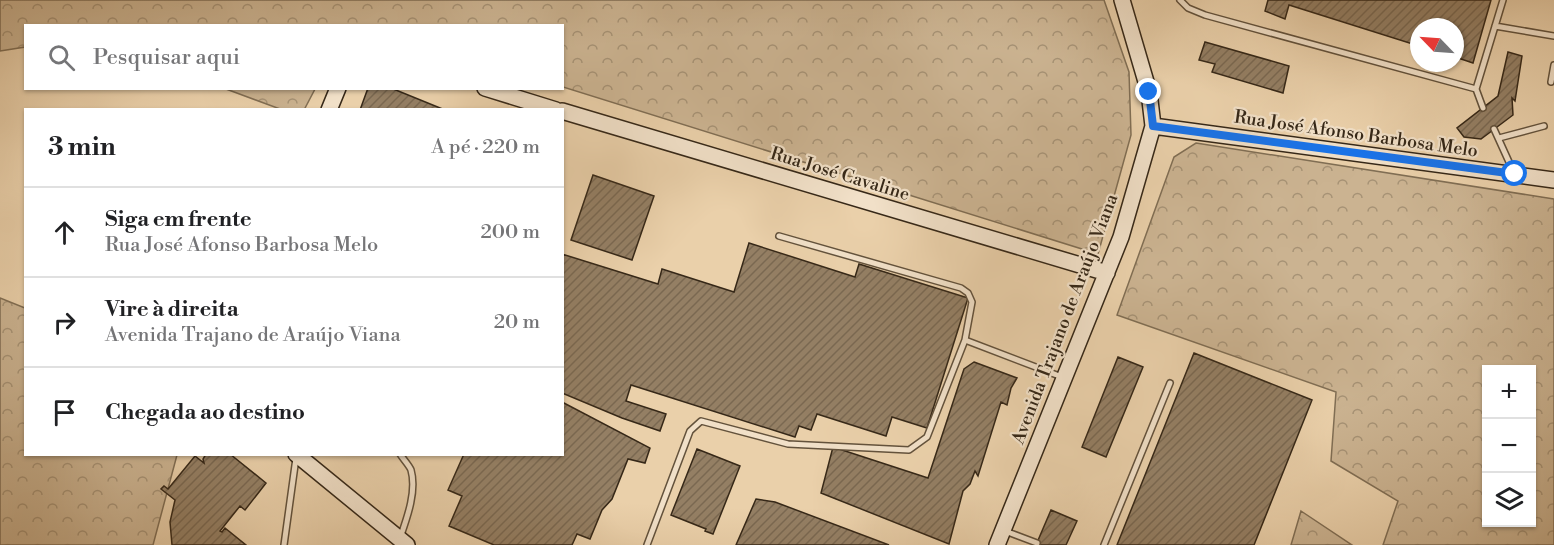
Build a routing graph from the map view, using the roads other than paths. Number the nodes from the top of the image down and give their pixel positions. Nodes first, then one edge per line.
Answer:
1 (1122, 0) edge
2 (1180, 0) edge
3 (1503, 0) edge
4 (1495, 26) junction
5 (1554, 36) edge
6 (1554, 65) edge
7 (1551, 82) dead end
8 (1476, 89) junction
9 (337, 90) edge
10 (491, 90) edge
11 (330, 108) edge
12 (550, 108) edge
13 (1483, 108) dead end
14 (564, 112) edge
15 (1153, 126) junction
16 (1544, 126) dead end
17 (1494, 129) dead end
18 (1499, 138) junction
19 (1515, 174) junction
20 (1554, 180) edge
21 (779, 236) dead end
22 (1107, 273) junction
23 (965, 340) junction
24 (1064, 378) junction
25 (1170, 383) dead end
26 (296, 456) edge
27 (297, 456) edge
28 (401, 456) edge
29 (1000, 538) edge
30 (403, 542) edge
31 (1037, 543) dead end
32 (284, 545) edge
33 (647, 545) edge
34 (1104, 545) edge

1 - 15 street, Avenida Trajano de Araújo Viana
2 - 8 lane
3 - 4 lane
4 - 5 lane
4 - 8 lane
6 - 7 lane
8 - 13 lane
9 - 11 street
10 - 12 street
14 - 22 street, Rua José Cavaline
15 - 19 street, Rua José Afonso Barbosa Melo
15 - 22 street, Avenida Trajano de Araújo Viana
16 - 18 lane
17 - 18 lane
18 - 19 lane
19 - 20 street, Rua José Afonso Barbosa Melo
21 - 23 lane
22 - 24 street, Avenida Trajano de Araújo Viana
23 - 24 lane
23 - 33 lane
24 - 29 street, Avenida Trajano de Araújo Viana
25 - 34 lane
26 - 32 lane
27 - 30 street
28 - 30 lane
29 - 31 lane

